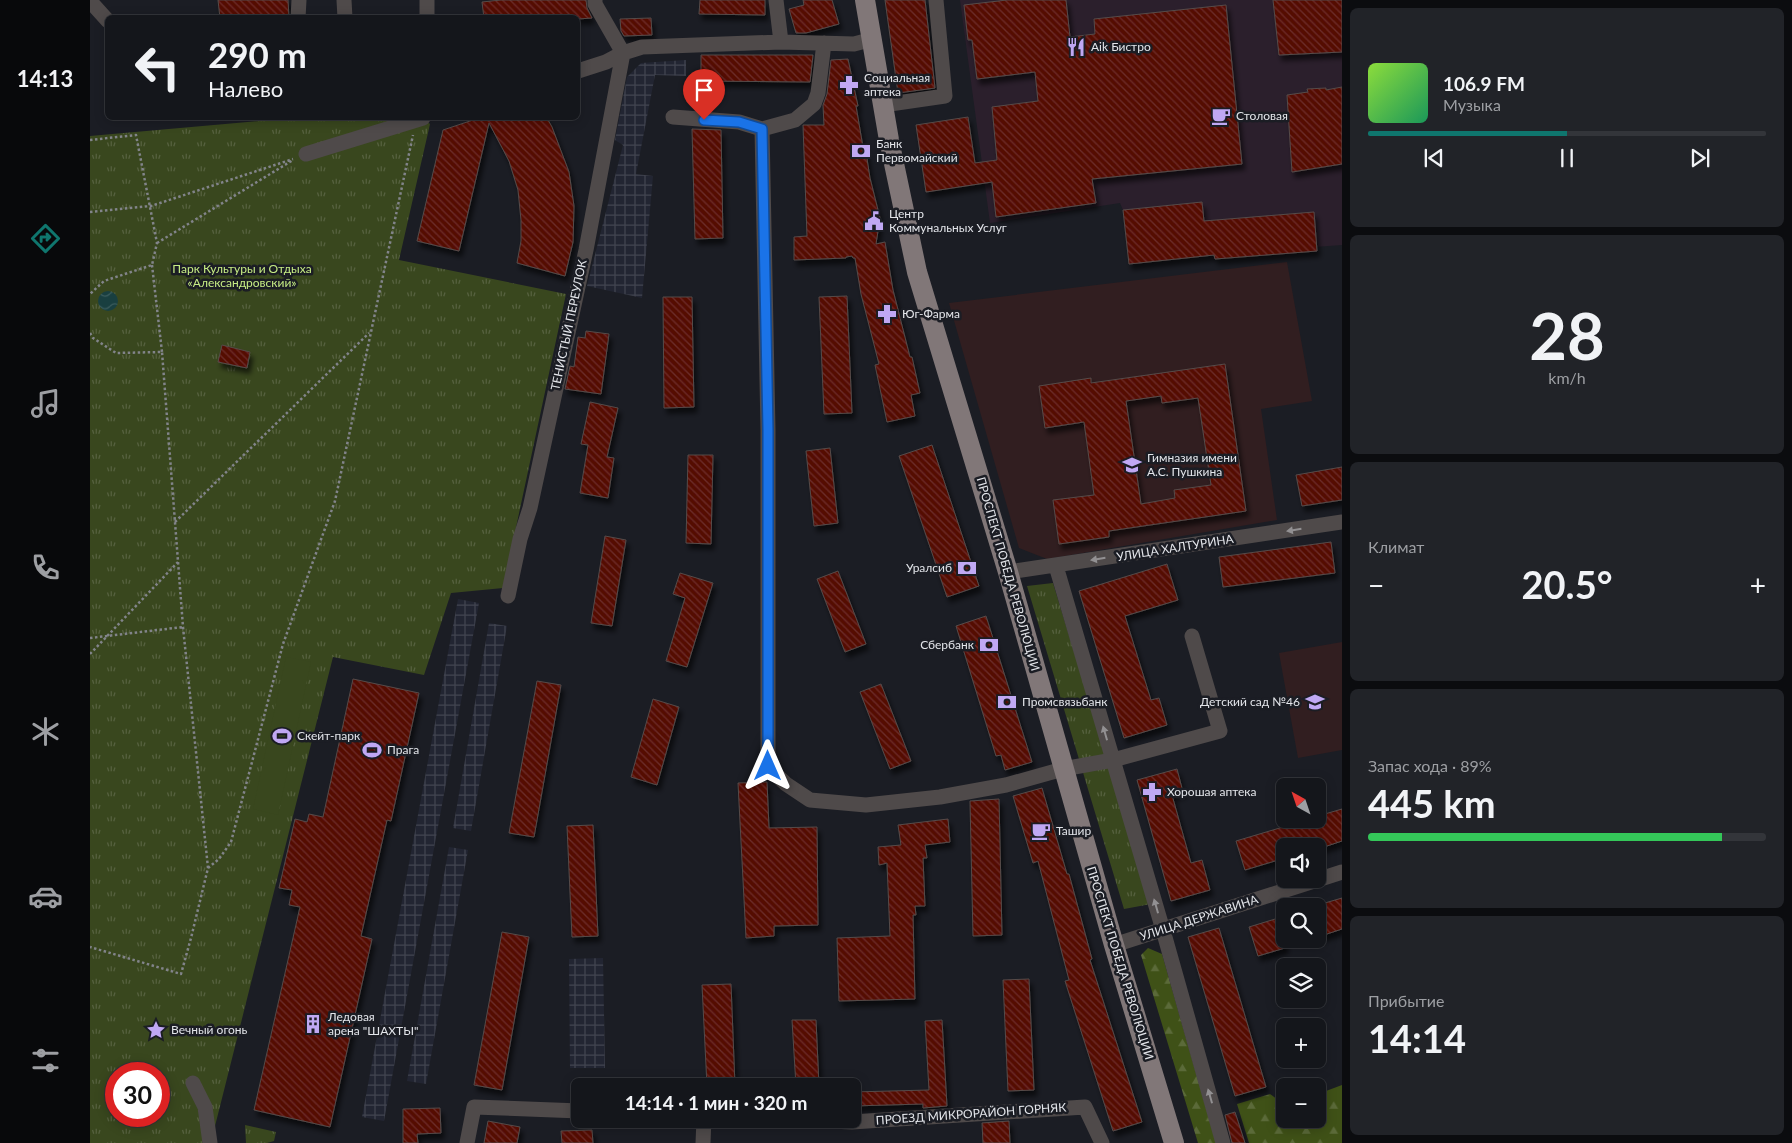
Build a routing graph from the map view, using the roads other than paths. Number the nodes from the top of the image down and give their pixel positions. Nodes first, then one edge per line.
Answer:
1 (299, 0) edge
2 (344, 0) edge
3 (427, 0) edge
4 (595, 0) edge
5 (776, 0) edge
6 (865, 0) edge
7 (936, 0) edge
8 (90, 1) edge
9 (298, 15) edge
10 (345, 15) edge
11 (427, 15) edge
12 (105, 18) edge
13 (873, 39) junction
14 (781, 42) junction
15 (824, 43) junction
16 (623, 53) junction
17 (580, 70) edge
18 (883, 106) junction
19 (673, 117) dead end
20 (417, 120) edge
21 (762, 129) junction
22 (306, 154) dead end
23 (1342, 522) edge
24 (1056, 566) junction
25 (1008, 572) junction
26 (508, 596) dead end
27 (1192, 636) dead end
28 (1113, 760) junction
29 (1063, 770) junction
30 (1342, 872) edge
31 (1163, 930) junction
32 (1114, 945) junction
33 (193, 1083) dead end
34 (571, 1111) edge
35 (861, 1121) edge
36 (704, 1128) edge
37 (210, 1143) edge
38 (467, 1143) edge
39 (704, 1143) edge
40 (1102, 1143) edge
41 (1174, 1143) edge
42 (1223, 1143) edge

1 - 9 street
2 - 10 street
3 - 11 street
4 - 16 street
5 - 14 street
6 - 13 main road, ПРОСПЕКТ ПОБЕДА РЕВОЛЮЦИИ
7 - 18 street
8 - 12 street
13 - 15 street
13 - 18 main road, ПРОСПЕКТ ПОБЕДА РЕВОЛЮЦИИ
14 - 15 street
14 - 16 street
15 - 21 street
16 - 17 street
16 - 26 street, ТЕНИСТЫЙ ПЕРЕУЛОК
18 - 25 main road, ПРОСПЕКТ ПОБЕДА РЕВОЛЮЦИИ
19 - 21 street
20 - 22 street
21 - 29 street
23 -> 24 street, УЛИЦА ХАЛТУРИНА
24 - 25 street, УЛИЦА ХАЛТУРИНА
28 -> 24 street
25 - 29 main road, ПРОСПЕКТ ПОБЕДА РЕВОЛЮЦИИ
27 - 28 street
28 - 29 street
31 -> 28 street
29 - 32 main road, ПРОСПЕКТ ПОБЕДА РЕВОЛЮЦИИ
30 - 31 street, УЛИЦА ДЕРЖАВИНА
31 - 32 street, УЛИЦА ДЕРЖАВИНА
42 -> 31 street
32 - 41 main road, ПРОСПЕКТ ПОБЕДА РЕВОЛЮЦИИ
33 - 37 street
34 - 38 street
35 - 40 street, ПРОЕЗД МИКРОРАЙОН ГОРНЯК
36 - 39 street

